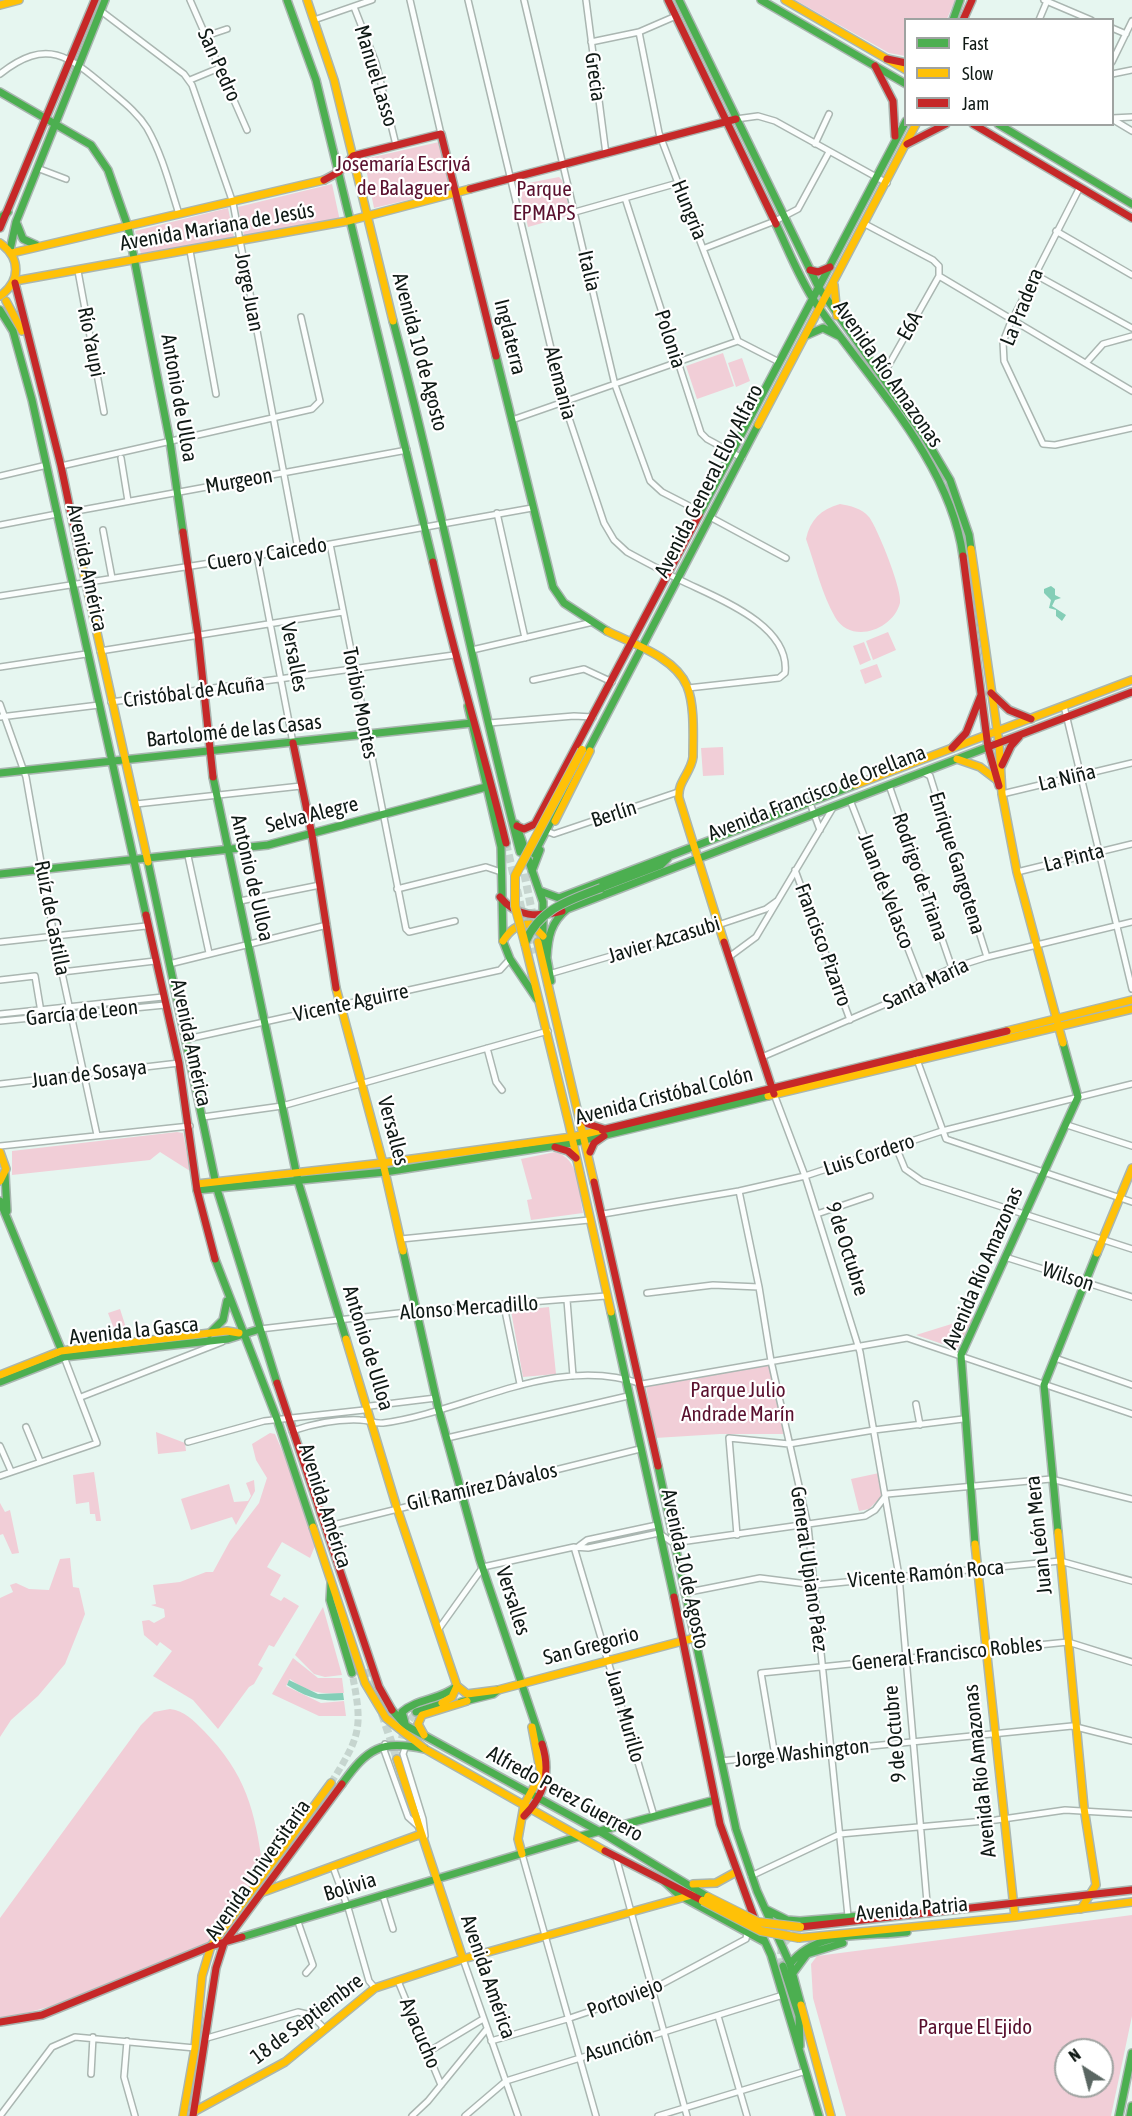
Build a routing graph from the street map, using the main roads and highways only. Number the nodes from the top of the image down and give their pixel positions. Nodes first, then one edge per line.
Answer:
1 (19, 0) edge
2 (95, 0) edge
3 (105, 0) edge
4 (287, 0) edge
5 (307, 0) edge
6 (668, 0) edge
7 (679, 0) edge
8 (761, 0) edge
9 (785, 0) edge
10 (960, 0) edge
11 (972, 0) edge
12 (5, 3) edge
13 (954, 18) edge
14 (964, 18) edge
15 (886, 59) junction
16 (904, 63) edge
17 (875, 66) junction
18 (904, 69) edge
19 (904, 83) edge
20 (0, 92) edge
21 (46, 118) junction
22 (736, 119) junction
23 (725, 122) junction
24 (55, 123) junction
25 (904, 125) edge
26 (915, 126) edge
27 (941, 126) edge
28 (976, 126) edge
29 (1001, 126) edge
30 (895, 141) junction
31 (905, 145) junction
32 (353, 156) junction
33 (339, 172) junction
34 (456, 194) junction
35 (1132, 204) edge
36 (8, 212) junction
37 (366, 217) junction
38 (0, 218) edge
39 (1132, 218) edge
40 (348, 221) junction
41 (16, 222) junction
42 (128, 227) junction
43 (0, 228) edge
44 (0, 243) edge
45 (41, 246) junction
46 (11, 251) junction
47 (136, 260) junction
48 (831, 266) junction
49 (810, 270) junction
50 (834, 281) junction
51 (15, 282) junction
52 (819, 288) junction
53 (826, 297) junction
54 (3, 299) edge
55 (813, 299) junction
56 (820, 309) junction
57 (0, 310) edge
58 (14, 315) junction
59 (837, 316) junction
60 (806, 335) junction
61 (839, 336) junction
62 (43, 388) junction
63 (32, 399) junction
64 (631, 644) junction
65 (642, 650) junction
66 (1132, 680) edge
67 (464, 689) junction
68 (1132, 692) edge
69 (986, 693) junction
70 (1031, 719) junction
71 (488, 720) junction
72 (592, 720) junction
73 (472, 723) junction
74 (996, 733) junction
75 (1024, 733) junction
76 (987, 736) junction
77 (293, 743) junction
78 (999, 743) junction
79 (591, 747) junction
80 (988, 747) junction
81 (209, 751) junction
82 (950, 751) junction
83 (957, 759) junction
84 (126, 760) junction
85 (110, 762) junction
86 (919, 762) junction
87 (1001, 768) junction
88 (923, 772) junction
89 (0, 773) edge
90 (997, 780) junction
91 (486, 788) junction
92 (1002, 794) junction
93 (517, 826) junction
94 (312, 835) junction
95 (506, 843) tunnel mouth
96 (693, 848) junction
97 (228, 851) junction
98 (520, 852) tunnel mouth
99 (534, 854) dead end
100 (668, 858) junction
101 (696, 859) junction
102 (132, 860) junction
103 (147, 860) junction
104 (532, 871) junction
105 (0, 874) edge
106 (540, 891) junction
107 (573, 893) junction
108 (500, 896) junction
109 (543, 902) junction
110 (570, 908) junction
111 (531, 915) junction
112 (543, 915) junction
113 (541, 939) junction
114 (503, 940) junction
115 (525, 944) junction
116 (532, 954) tunnel mouth
117 (547, 957) junction
118 (1132, 1000) edge
119 (539, 1002) junction
120 (1132, 1009) edge
121 (545, 1021) junction
122 (1060, 1022) junction
123 (559, 1025) junction
124 (772, 1091) junction
125 (581, 1117) junction
126 (604, 1133) junction
127 (585, 1137) junction
128 (573, 1140) junction
129 (555, 1147) junction
130 (0, 1152) edge
131 (589, 1153) junction
132 (577, 1159) junction
133 (384, 1167) junction
134 (1132, 1168) edge
135 (297, 1177) junction
136 (2, 1178) edge
137 (216, 1185) junction
138 (197, 1187) junction
139 (0, 1201) edge
140 (7, 1216) junction
141 (227, 1297) junction
142 (260, 1329) junction
143 (242, 1333) junction
144 (208, 1334) junction
145 (63, 1354) junction
146 (3, 1377) edge
147 (337, 1564) junction
148 (331, 1583) junction
149 (694, 1638) junction
150 (683, 1640) junction
151 (367, 1669) tunnel mouth
152 (352, 1673) tunnel mouth
153 (520, 1684) junction
154 (457, 1686) junction
155 (498, 1690) junction
156 (467, 1701) junction
157 (442, 1703) junction
158 (416, 1712) tunnel mouth
159 (405, 1725) junction
160 (426, 1738) junction
161 (424, 1749) junction
162 (397, 1759) tunnel mouth
163 (331, 1784) tunnel mouth
164 (534, 1797) junction
165 (715, 1800) junction
166 (528, 1807) junction
167 (420, 1830) junction
168 (598, 1831) junction
169 (580, 1836) junction
170 (522, 1854) junction
171 (271, 1867) junction
172 (666, 1872) junction
173 (736, 1872) junction
174 (274, 1877) junction
175 (435, 1880) junction
176 (282, 1884) junction
177 (1132, 1890) edge
178 (263, 1892) junction
179 (1092, 1894) junction
180 (688, 1896) junction
181 (705, 1899) junction
182 (1013, 1904) junction
183 (1130, 1904) edge
184 (765, 1909) junction
185 (1081, 1909) junction
186 (923, 1915) junction
187 (1015, 1917) junction
188 (240, 1923) junction
189 (932, 1925) junction
190 (800, 1932) junction
191 (252, 1936) junction
192 (877, 1936) junction
193 (765, 1942) junction
194 (224, 1943) junction
195 (211, 1946) junction
196 (463, 1959) junction
197 (786, 1965) junction
198 (793, 1974) junction
199 (0, 2022) edge
200 (813, 2049) junction
201 (800, 2052) junction
202 (1132, 2053) edge
203 (187, 2096) junction
204 (1132, 2106) edge
205 (194, 2114) edge
206 (183, 2116) edge
207 (819, 2116) edge
208 (831, 2116) edge
209 (1119, 2116) edge
210 (1130, 2116) edge

1 - 12 main road
2 - 21 main road
3 - 24 main road, Avenida América
4 - 33 main road, Avenida 10 de Agosto
5 - 32 main road, Avenida 10 de Agosto
6 - 23 main road, Avenida Río Amazonas
7 - 22 main road, Avenida Río Amazonas
8 - 17 main road
9 - 15 main road
10 - 13 main road
11 - 14 main road
15 - 16 main road
15 - 18 main road
17 - 19 main road
17 - 30 main road
20 - 21 main road, Antonio de Ulloa
21 - 24 main road, Antonio de Ulloa
21 - 36 main road
22 - 23 main road, Avenida Mariana de Jesús
22 - 49 main road, Avenida Río Amazonas
23 - 34 main road, Avenida Mariana de Jesús
23 - 55 main road, Avenida Río Amazonas
24 - 41 main road, Avenida América
24 - 42 main road, Antonio de Ulloa
25 - 30 main road, Avenida General Eloy Alfaro
26 - 31 main road, Avenida General Eloy Alfaro
27 - 31 main road
28 - 39 main road
29 - 35 main road
30 - 48 main road, Avenida General Eloy Alfaro
31 - 50 main road, Avenida General Eloy Alfaro
32 - 33 main road, Avenida Mariana de Jesús
32 - 34 main road, Inglaterra
32 - 37 main road, Avenida 10 de Agosto
33 - 40 main road, Avenida 10 de Agosto
33 - 42 main road, Avenida Mariana de Jesús
34 - 37 main road, Avenida Mariana de Jesús
34 - 64 main road, Inglaterra
36 - 38 main road
36 - 43 main road
37 - 40 main road, Avenida Mariana de Jesús
37 - 71 main road, Avenida 10 de Agosto
40 - 47 main road, Avenida Mariana de Jesús
40 - 67 main road, Avenida 10 de Agosto
41 - 45 main road
41 - 46 main road, Avenida América
42 - 45 main road, Avenida Mariana de Jesús
42 - 47 main road, Antonio de Ulloa
44 - 46 main road
45 - 46 main road, Avenida Mariana de Jesús
46 - 51 main road, Avenida América
47 - 51 main road, Avenida Mariana de Jesús
47 - 81 main road, Antonio de Ulloa
48 - 49 main road
48 - 52 main road, Avenida General Eloy Alfaro
49 - 52 main road, Avenida Río Amazonas
50 - 53 main road, Avenida General Eloy Alfaro
50 - 59 main road
51 - 54 main road
51 - 62 main road, Avenida América
52 - 53 main road, Avenida Río Amazonas
52 - 55 main road, Avenida General Eloy Alfaro
53 - 56 main road, Avenida General Eloy Alfaro
53 - 59 main road, Avenida Río Amazonas
54 - 58 main road
55 - 56 main road, Avenida Río Amazonas
55 - 64 main road, Avenida General Eloy Alfaro
56 - 60 main road, Avenida General Eloy Alfaro
56 - 61 main road, Avenida Río Amazonas
57 - 63 main road, Avenida América
58 - 62 main road
58 - 63 main road
59 - 69 main road, Avenida Río Amazonas
60 - 61 main road
60 - 65 main road, Avenida General Eloy Alfaro
61 - 69 main road, Avenida Río Amazonas
62 - 84 main road, Avenida América
63 - 85 main road, Avenida América
64 - 65 main road
64 - 72 main road, Avenida General Eloy Alfaro
65 - 79 main road, Avenida General Eloy Alfaro
65 - 96 main road, 9 de Octubre
66 - 70 main road, Avenida Francisco de Orellana
67 - 73 main road, Avenida 10 de Agosto
67 - 95 main road, Avenida 10 de Agosto
68 - 75 main road, Avenida Francisco de Orellana
69 - 70 main road
69 - 74 main road, Avenida Río Amazonas
69 - 76 main road, Avenida Río Amazonas
69 - 82 main road
70 - 74 main road, Avenida Francisco de Orellana
71 - 93 main road, Avenida 10 de Agosto
71 - 98 main road, Avenida 10 de Agosto
72 - 93 main road
72 - 115 main road, bridge
73 - 77 main road, Bartolomé de las Casas
73 - 91 main road, Avenida 10 de Agosto
74 - 76 main road, Avenida Francisco de Orellana
74 - 78 main road, Avenida Río Amazonas
75 - 78 main road, Avenida Francisco de Orellana
75 - 87 main road
76 - 80 main road, Avenida Río Amazonas
76 - 82 main road, Avenida Francisco de Orellana
77 - 81 main road, Bartolomé de las Casas
77 - 94 main road, Versalles
78 - 80 main road, Avenida Francisco de Orellana
78 - 87 main road, Avenida Río Amazonas
79 - 99 main road, Avenida General Eloy Alfaro
79 - 104 main road
80 - 83 main road, Avenida Francisco de Orellana
80 - 90 main road, Avenida Río Amazonas
81 - 84 main road, Bartolomé de las Casas
81 - 97 main road, Antonio de Ulloa
82 - 86 main road, Avenida Francisco de Orellana
83 - 88 main road, Avenida Francisco de Orellana
83 - 90 main road
84 - 85 main road, Bartolomé de las Casas
84 - 103 main road, Avenida América
85 - 89 main road, Bartolomé de las Casas
85 - 102 main road, Avenida América
86 - 88 main road
86 - 96 main road, Avenida Francisco de Orellana
87 - 92 main road, Avenida Río Amazonas
88 - 101 main road, Avenida Francisco de Orellana
90 - 92 main road, Avenida Río Amazonas
91 - 94 main road, Selva Alegre
91 - 108 main road, Avenida 10 de Agosto
92 - 122 main road, Avenida Río Amazonas
93 - 104 main road, Avenida 10 de Agosto
94 - 97 main road, Selva Alegre
94 - 133 main road, Versalles
96 - 100 main road, Avenida Francisco de Orellana
96 - 101 main road, 9 de Octubre
97 - 103 main road, Selva Alegre
97 - 135 main road, Antonio de Ulloa
100 - 107 main road, Avenida Francisco de Orellana
100 - 115 main road, bridge
101 - 110 main road, Avenida Francisco de Orellana
101 - 124 main road, 9 de Octubre
102 - 103 main road, Selva Alegre
102 - 105 main road, Selva Alegre
102 - 138 main road, Avenida América
103 - 137 main road, Avenida América
104 - 106 main road, Avenida 10 de Agosto
106 - 107 main road, Avenida Francisco de Orellana
106 - 109 main road, Avenida 10 de Agosto
107 - 110 main road
108 - 111 main road
108 - 114 main road, Avenida 10 de Agosto
109 - 111 main road
109 - 112 main road, Avenida 10 de Agosto
110 - 112 main road, Avenida Francisco de Orellana
110 - 117 main road
111 - 112 main road, Avenida Francisco de Orellana
112 - 113 main road, Avenida 10 de Agosto
113 - 114 main road
113 - 117 main road, Avenida 10 de Agosto
113 - 123 main road, Avenida 10 de Agosto
114 - 119 main road, Avenida 10 de Agosto
115 - 119 main road
116 - 121 main road, Avenida 10 de Agosto
117 - 123 main road, Avenida 10 de Agosto
118 - 122 main road, Avenida Cristóbal Colón
119 - 121 main road, Avenida 10 de Agosto
120 - 122 main road, Avenida Cristóbal Colón
121 - 128 main road, Avenida 10 de Agosto
122 - 124 main road, Avenida Cristóbal Colón
122 - 182 main road, Avenida Río Amazonas
123 - 125 main road, Avenida 10 de Agosto
124 - 126 main road, Avenida Cristóbal Colón
125 - 126 main road
125 - 127 main road, Avenida 10 de Agosto
126 - 127 main road, Avenida Cristóbal Colón
126 - 131 main road
127 - 128 main road, Avenida Cristóbal Colón
127 - 131 main road, Avenida 10 de Agosto
128 - 129 main road, Avenida Cristóbal Colón
128 - 132 main road, Avenida 10 de Agosto
128 - 133 main road, Avenida Cristóbal Colón
129 - 132 main road
129 - 133 main road, Avenida Cristóbal Colón
130 - 136 main road
131 - 149 main road, Avenida 10 de Agosto
132 - 150 main road, Avenida 10 de Agosto
133 - 135 main road, Avenida Cristóbal Colón
133 - 153 main road, Versalles
134 - 179 main road, Juan León Mera
135 - 137 main road, Avenida Cristóbal Colón
135 - 154 main road, Antonio de Ulloa
136 - 140 main road
137 - 138 main road, Avenida Cristóbal Colón
137 - 142 main road, Avenida América
138 - 141 main road, Avenida América
139 - 140 main road
140 - 145 main road
141 - 143 main road, Avenida América
141 - 144 main road
142 - 143 main road, Avenida la Gasca
142 - 147 main road, Avenida América
143 - 144 main road, Avenida la Gasca
143 - 145 main road, Avenida la Gasca
143 - 148 main road, Avenida América
144 - 145 main road, Avenida la Gasca
145 - 146 main road, Avenida la Gasca
147 - 151 main road
147 - 159 main road, Avenida América
148 - 152 main road
148 - 161 main road, Avenida América
149 - 150 main road, San Gregorio
149 - 184 main road, Avenida 10 de Agosto
150 - 153 main road, San Gregorio
150 - 165 main road, Avenida 10 de Agosto
153 - 155 main road, San Gregorio
153 - 164 main road, Versalles
154 - 155 main road, San Gregorio
154 - 157 main road
154 - 159 main road
155 - 156 main road, San Gregorio
156 - 157 main road, San Gregorio
156 - 160 main road
157 - 158 main road, San Gregorio
159 - 160 main road, Alfredo Perez Guerrero
160 - 164 main road, Alfredo Perez Guerrero
161 - 166 main road, Alfredo Perez Guerrero
161 - 174 main road, Avenida Universitaria
162 - 167 main road, Avenida América
163 - 171 main road, Avenida Universitaria
164 - 166 main road, Versalles
164 - 168 main road, Alfredo Perez Guerrero
165 - 168 main road, Bolivia
165 - 173 main road, Avenida 10 de Agosto
166 - 169 main road, Alfredo Perez Guerrero
166 - 170 main road
167 - 175 main road, Avenida América
167 - 176 main road
168 - 169 main road, Bolivia
168 - 172 main road, Alfredo Perez Guerrero
169 - 170 main road, Bolivia
169 - 180 main road, Alfredo Perez Guerrero
170 - 175 main road, Bolivia
171 - 174 main road
171 - 195 main road, Avenida Universitaria
172 - 173 main road
172 - 181 main road, Alfredo Perez Guerrero
173 - 193 main road, Avenida 10 de Agosto
174 - 176 main road
174 - 178 main road, Avenida Universitaria
175 - 191 main road, Bolivia
175 - 196 main road, Avenida América
176 - 178 main road
177 - 179 main road, Avenida Patria
178 - 188 main road, Avenida Universitaria
179 - 182 main road, Avenida Patria
179 - 185 main road
180 - 181 main road, Alfredo Perez Guerrero
180 - 193 main road
180 - 196 main road, 18 de Septiembre
181 - 190 main road, Avenida Patria, bridge
182 - 186 main road, Avenida Patria
182 - 187 main road, Avenida Río Amazonas
183 - 185 main road, Avenida Patria
184 - 186 main road
184 - 197 main road, Avenida 10 de Agosto
185 - 187 main road, Avenida Patria
186 - 190 main road, Avenida Patria
187 - 189 main road, Avenida Patria
188 - 191 main road
188 - 194 main road, Avenida Universitaria
189 - 190 main road, Avenida Patria
189 - 192 main road
191 - 194 main road, Bolivia
192 - 197 main road
192 - 198 main road
193 - 201 main road, Avenida 10 de Agosto
194 - 195 main road, Bolivia
194 - 205 main road, Avenida Universitaria
195 - 199 main road, Bolivia
195 - 203 main road, Avenida Universitaria
196 - 205 main road, 18 de Septiembre
197 - 198 main road, Avenida 10 de Agosto
197 - 201 main road
198 - 200 main road, Avenida 10 de Agosto
200 - 201 main road
200 - 208 main road, Avenida 10 de Agosto
201 - 207 main road, Avenida 10 de Agosto
202 - 209 main road
203 - 205 main road
203 - 206 main road, Avenida Universitaria
204 - 210 main road

